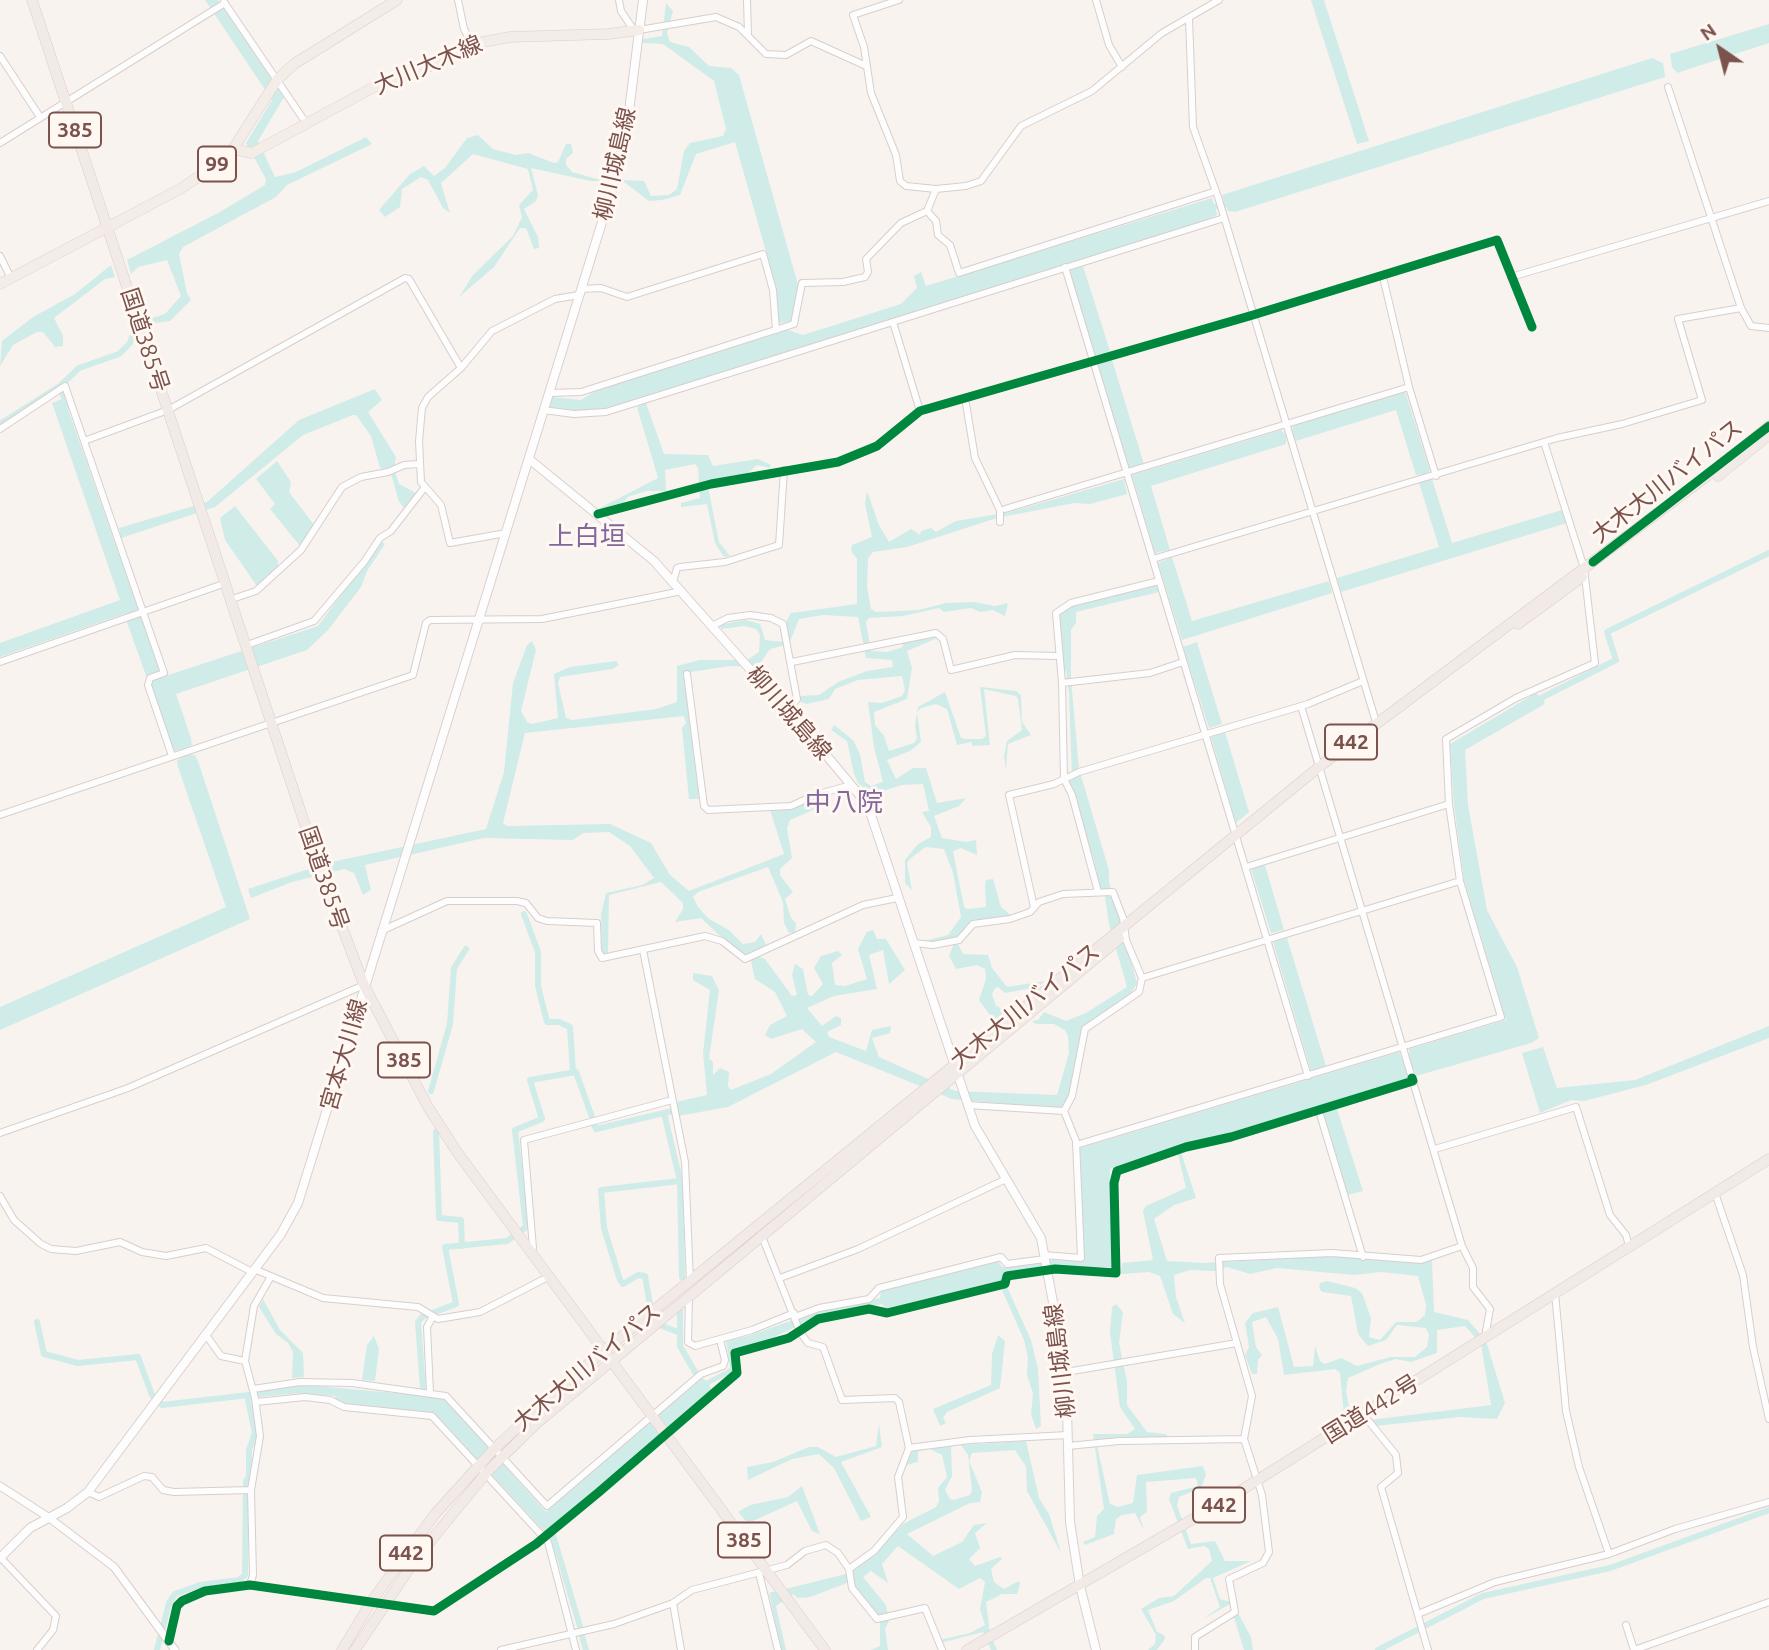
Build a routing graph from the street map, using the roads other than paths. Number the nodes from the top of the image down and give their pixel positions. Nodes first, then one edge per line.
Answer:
1 (32, 0) edge
2 (397, 0) edge
3 (458, 0) edge
4 (619, 0) edge
5 (642, 0) edge
6 (747, 0) edge
7 (867, 0) edge
8 (900, 0) edge
9 (1096, 0) edge
10 (1219, 0) edge
11 (224, 1) edge
12 (870, 9) junction
13 (1189, 18) junction
14 (636, 29) junction
15 (748, 35) junction
16 (472, 44) junction
17 (0, 56) edge
18 (864, 65) junction
19 (1122, 67) junction
20 (277, 80) junction
21 (1668, 87) dead end
22 (66, 100) junction
23 (40, 117) junction
24 (306, 123) junction
25 (0, 143) edge
26 (233, 149) junction
27 (936, 189) junction
28 (1216, 191) junction
29 (1769, 201) edge
30 (927, 211) junction
31 (1224, 218) junction
32 (1712, 219) junction
33 (107, 226) junction
34 (0, 256) edge
35 (1065, 267) junction
36 (1383, 277) junction
37 (1511, 277) junction
38 (11, 278) junction
39 (0, 284) edge
40 (580, 292) junction
41 (1741, 308) junction
42 (1253, 316) junction
43 (893, 322) junction
44 (1532, 327) dead end
45 (1769, 328) edge
46 (776, 330) junction
47 (1092, 361) junction
48 (461, 368) junction
49 (1409, 387) junction
50 (549, 393) junction
51 (965, 398) junction
52 (543, 409) junction
53 (168, 410) junction
54 (920, 411) junction
55 (1769, 426) edge
56 (1287, 428) junction
57 (0, 429) edge
58 (1769, 435) edge
59 (84, 441) junction
60 (1544, 442) junction
61 (529, 460) junction
62 (419, 464) junction
63 (784, 470) junction
64 (1127, 472) junction
65 (1436, 476) junction
66 (425, 487) junction
67 (1003, 510) junction
68 (1312, 510) junction
69 (598, 514) junction
70 (1000, 522) dead end
71 (506, 533) junction
72 (1155, 558) junction
73 (1588, 569) junction
74 (673, 582) junction
75 (226, 583) junction
76 (1161, 585) junction
77 (682, 592) junction
78 (232, 599) junction
79 (144, 613) junction
80 (479, 621) junction
81 (712, 625) junction
82 (247, 645) junction
83 (1058, 656) junction
84 (0, 662) edge
85 (792, 662) junction
86 (1183, 662) junction
87 (687, 674) dead end
88 (1363, 681) junction
89 (1067, 682) junction
90 (1301, 706) junction
91 (787, 711) junction
92 (1376, 722) junction
93 (271, 723) junction
94 (1206, 733) junction
95 (174, 756) junction
96 (1320, 771) junction
97 (1067, 777) junction
98 (851, 785) junction
99 (1449, 804) junction
100 (0, 815) edge
101 (1237, 838) junction
102 (1340, 838) junction
103 (1246, 867) junction
104 (1460, 881) junction
105 (1100, 892) junction
106 (897, 898) junction
107 (1034, 906) junction
108 (1363, 911) junction
109 (381, 931) junction
110 (1125, 931) junction
111 (1268, 939) junction
112 (914, 943) junction
113 (643, 950) junction
114 (1142, 978) junction
115 (365, 985) junction
116 (1002, 1031) junction
117 (1403, 1049) junction
118 (954, 1062) junction
119 (957, 1076) junction
120 (1308, 1076) junction
121 (1413, 1080) junction
122 (673, 1101) junction
123 (967, 1104) junction
124 (1064, 1111) junction
125 (1319, 1111) junction
126 (0, 1133) edge
127 (1076, 1145) junction
128 (1435, 1149) junction
129 (1769, 1159) edge
130 (1006, 1179) junction
131 (1714, 1193) junction
132 (0, 1196) edge
133 (756, 1226) junction
134 (762, 1236) junction
135 (1462, 1246) junction
136 (1629, 1246) junction
137 (526, 1247) junction
138 (1363, 1257) junction
139 (1046, 1263) junction
140 (253, 1271) junction
141 (548, 1277) junction
142 (270, 1278) junction
143 (780, 1278) junction
144 (690, 1280) junction
145 (1555, 1293) junction
146 (689, 1296) junction
147 (430, 1314) junction
148 (795, 1315) junction
149 (800, 1332) junction
150 (206, 1335) junction
151 (1488, 1336) junction
152 (720, 1340) junction
153 (1237, 1343) junction
154 (603, 1352) junction
155 (245, 1361) junction
156 (610, 1361) junction
157 (1066, 1372) junction
158 (430, 1392) junction
159 (254, 1395) junction
160 (1363, 1414) junction
161 (651, 1416) junction
162 (1769, 1419) edge
163 (664, 1433) junction
164 (1068, 1435) junction
165 (1244, 1440) junction
166 (1068, 1447) junction
167 (909, 1448) junction
168 (497, 1454) junction
169 (483, 1469) junction
170 (1255, 1482) junction
171 (0, 1486) edge
172 (247, 1490) junction
173 (88, 1492) junction
174 (1769, 1502) edge
175 (48, 1517) junction
176 (544, 1538) junction
177 (1609, 1554) junction
178 (0, 1557) edge
179 (849, 1569) junction
180 (763, 1572) junction
181 (250, 1585) junction
182 (1080, 1586) junction
183 (371, 1602) junction
184 (1769, 1602) edge
185 (385, 1603) junction
186 (673, 1603) junction
187 (1418, 1614) junction
188 (1626, 1625) dead end
189 (573, 1636) junction
190 (171, 1646) edge
191 (37, 1650) edge
192 (342, 1650) edge
193 (355, 1650) edge
194 (500, 1650) edge
195 (576, 1650) edge
196 (681, 1650) edge
197 (778, 1650) edge
198 (825, 1650) edge
199 (942, 1650) edge
200 (967, 1650) edge
201 (1096, 1650) edge
202 (1195, 1650) edge
203 (1428, 1650) edge
204 (1634, 1650) edge

1 - 22 highway, 国道385号 / 385
2 - 20 main road, 99
3 - 16 street
4 - 14 street
5 - 14 main road, 柳川城島線
6 - 15 street
7 - 12 street
8 - 12 street
9 - 19 street
10 - 13 street
11 - 20 street
11 - 22 street
12 - 18 street
13 - 19 street
13 - 28 street
14 - 15 street
14 - 16 main road, 大川大木線 / 99
14 - 40 main road, 柳川城島線
15 - 18 street
16 - 24 main road, 大川大木線 / 99
17 - 23 street
18 - 27 street
19 - 27 street
20 - 24 street
20 - 26 main road, 99
21 - 32 street
22 - 23 street
22 - 33 highway, 国道385号 / 385
23 - 25 street
24 - 26 main road, 大川大木線 / 99
26 - 33 main road, 99
27 - 30 street
28 - 30 street
28 - 31 street
29 - 32 street
30 - 46 street
31 - 35 street
31 - 42 street
32 - 37 street
32 - 41 street
33 - 38 main road, 99
33 - 53 highway, 国道385号 / 385
34 - 38 street
35 - 43 street
35 - 47 street
36 - 37 street
36 - 42 street
36 - 49 street
37 - 44 street
38 - 39 main road, 99
40 - 46 street
40 - 48 street
40 - 50 main road, 柳川城島線
41 - 45 street
41 - 60 street
42 - 47 street
42 - 56 street
43 - 52 street
43 - 54 street
46 - 50 street
47 - 51 street
47 - 64 street
48 - 53 street
48 - 62 street
49 - 56 street
49 - 65 street
50 - 52 main road, 柳川城島線
51 - 54 street
51 - 67 street
52 - 61 main road, 柳川城島線
53 - 59 street
53 - 75 highway, 国道385号 / 385
54 - 63 street
55 - 73 highway, 大木大川バイパス / 442
56 - 64 street
56 - 68 street
57 - 59 street
58 - 73 highway, 大木大川バイパス / 442
59 - 79 street
60 - 65 street
60 - 73 street
61 - 69 main road, 柳川城島線
61 - 71 main road, 宮本大川線
62 - 66 street
62 - 78 street
63 - 69 street
63 - 74 street
64 - 67 street
64 - 72 street
65 - 68 street
66 - 71 street
66 - 82 street
67 - 70 street
68 - 72 street
68 - 88 street
69 - 74 main road, 柳川城島線
71 - 80 main road, 宮本大川線
72 - 76 street
73 - 92 highway, 大木大川バイパス / 442
73 - 96 highway, 大木大川バイパス / 442
73 - 99 street
74 - 77 main road, 柳川城島線
75 - 78 highway, 国道385号 / 385
75 - 79 street
76 - 83 street
76 - 86 street
77 - 80 street
77 - 81 main road, 柳川城島線
78 - 82 highway, 国道385号 / 385
79 - 84 street
79 - 95 street
80 - 93 street
80 - 109 main road, 宮本大川線
81 - 85 street
81 - 91 main road, 柳川城島線
82 - 93 highway, 国道385号 / 385
83 - 85 street
83 - 89 street
85 - 91 street
86 - 89 street
86 - 94 street
87 - 98 street
88 - 90 street
88 - 92 street
89 - 97 street
90 - 94 street
90 - 96 street
91 - 98 main road, 柳川城島線
92 - 96 highway, 大木大川バイパス / 442
93 - 95 street
93 - 115 highway, 国道385号 / 385
94 - 97 street
94 - 101 street
95 - 100 street
96 - 101 highway, 大木大川バイパス / 442
96 - 102 street
97 - 105 street
97 - 107 street
98 - 106 main road, 柳川城島線
99 - 102 street
99 - 104 street
101 - 103 street
101 - 110 highway, 大木大川バイパス / 442
102 - 103 street
102 - 108 street
103 - 111 street
104 - 108 street
104 - 117 street
105 - 107 street
105 - 110 street
106 - 112 main road, 柳川城島線
106 - 113 street
107 - 112 street
108 - 111 street
108 - 117 street
109 - 113 street
109 - 115 main road, 宮本大川線
110 - 114 street
110 - 116 highway, 大木大川バイパス / 442
111 - 114 street
111 - 120 street
112 - 118 main road, 柳川城島線
113 - 122 street
114 - 124 street
115 - 126 street
115 - 137 highway, 国道385号 / 385
115 - 140 main road, 宮本大川線
116 - 118 highway, 大木大川バイパス / 442
116 - 119 highway, 大木大川バイパス / 442
117 - 120 street
117 - 121 street
118 - 119 main road, 柳川城島線
118 - 133 highway, 大木大川バイパス / 442
119 - 123 main road, 柳川城島線
119 - 134 highway, 大木大川バイパス / 442
120 - 127 street
121 - 125 street
121 - 128 street
122 - 137 street
122 - 144 street
123 - 124 street
123 - 130 main road, 柳川城島線
124 - 127 street
125 - 138 street
125 - 139 street
127 - 139 street
128 - 135 street
128 - 136 street
129 - 131 highway, 国道442号 / 442
130 - 139 main road, 柳川城島線
130 - 143 street
131 - 136 highway, 国道442号 / 442
131 - 162 street
132 - 140 street
133 - 134 street
133 - 144 highway, 大木大川バイパス / 442
134 - 143 street
134 - 146 highway, 大木大川バイパス / 442
135 - 138 street
135 - 151 street
136 - 145 highway, 国道442号 / 442
137 - 141 highway, 国道385号 / 385
138 - 153 street
139 - 148 street
139 - 149 street
139 - 157 main road, 柳川城島線
140 - 142 street
140 - 150 main road, 宮本大川線
141 - 147 street
141 - 154 highway, 国道385号 / 385
142 - 147 street
142 - 155 street
143 - 148 street
144 - 146 street
144 - 154 highway, 大木大川バイパス / 442
145 - 151 highway, 国道442号 / 442
145 - 177 street
146 - 152 street
146 - 156 highway, 大木大川バイパス / 442
147 - 158 street
148 - 149 street
148 - 152 street
149 - 163 street
149 - 167 street
150 - 155 street
150 - 173 main road, 宮本大川線
151 - 160 highway, 国道442号 / 442
152 - 161 street
153 - 157 street
153 - 165 street
154 - 156 highway, 国道385号 / 385
154 - 168 highway, 大木大川バイパス / 442
155 - 159 street
156 - 161 highway, 国道385号 / 385
156 - 168 highway, 大木大川バイパス / 442
157 - 164 main road, 柳川城島線
158 - 159 street
158 - 168 street
159 - 169 street
159 - 172 street
160 - 170 highway, 国道442号 / 442
160 - 187 street
161 - 163 highway, 国道385号 / 385
161 - 168 street
163 - 176 street
163 - 180 highway, 国道385号 / 385
164 - 166 main road, 柳川城島線
164 - 167 street
165 - 166 street
165 - 170 street
166 - 182 main road, 柳川城島線
167 - 179 street
168 - 169 highway, 大木大川バイパス / 442
169 - 176 street
169 - 183 highway, 大木大川バイパス / 442
169 - 185 highway, 大木大川バイパス / 442
170 - 182 highway, 国道442号 / 442
170 - 202 street
171 - 175 street
172 - 173 street
172 - 181 street
173 - 175 main road, 宮本大川線
174 - 177 street
175 - 178 main road, 宮本大川線
175 - 190 street
176 - 185 street
176 - 189 street
177 - 187 street
178 - 191 street
179 - 180 street
179 - 199 street
180 - 186 street
180 - 197 street
180 - 198 highway, 国道385号 / 385
181 - 183 street
181 - 190 street
182 - 200 highway, 国道442号 / 442
182 - 201 main road, 柳川城島線
183 - 185 street
183 - 192 highway, 大木大川バイパス / 442
184 - 204 street
185 - 193 highway, 大木大川バイパス / 442
186 - 189 street
186 - 196 street
187 - 203 street
188 - 204 street
189 - 194 street
189 - 195 street

